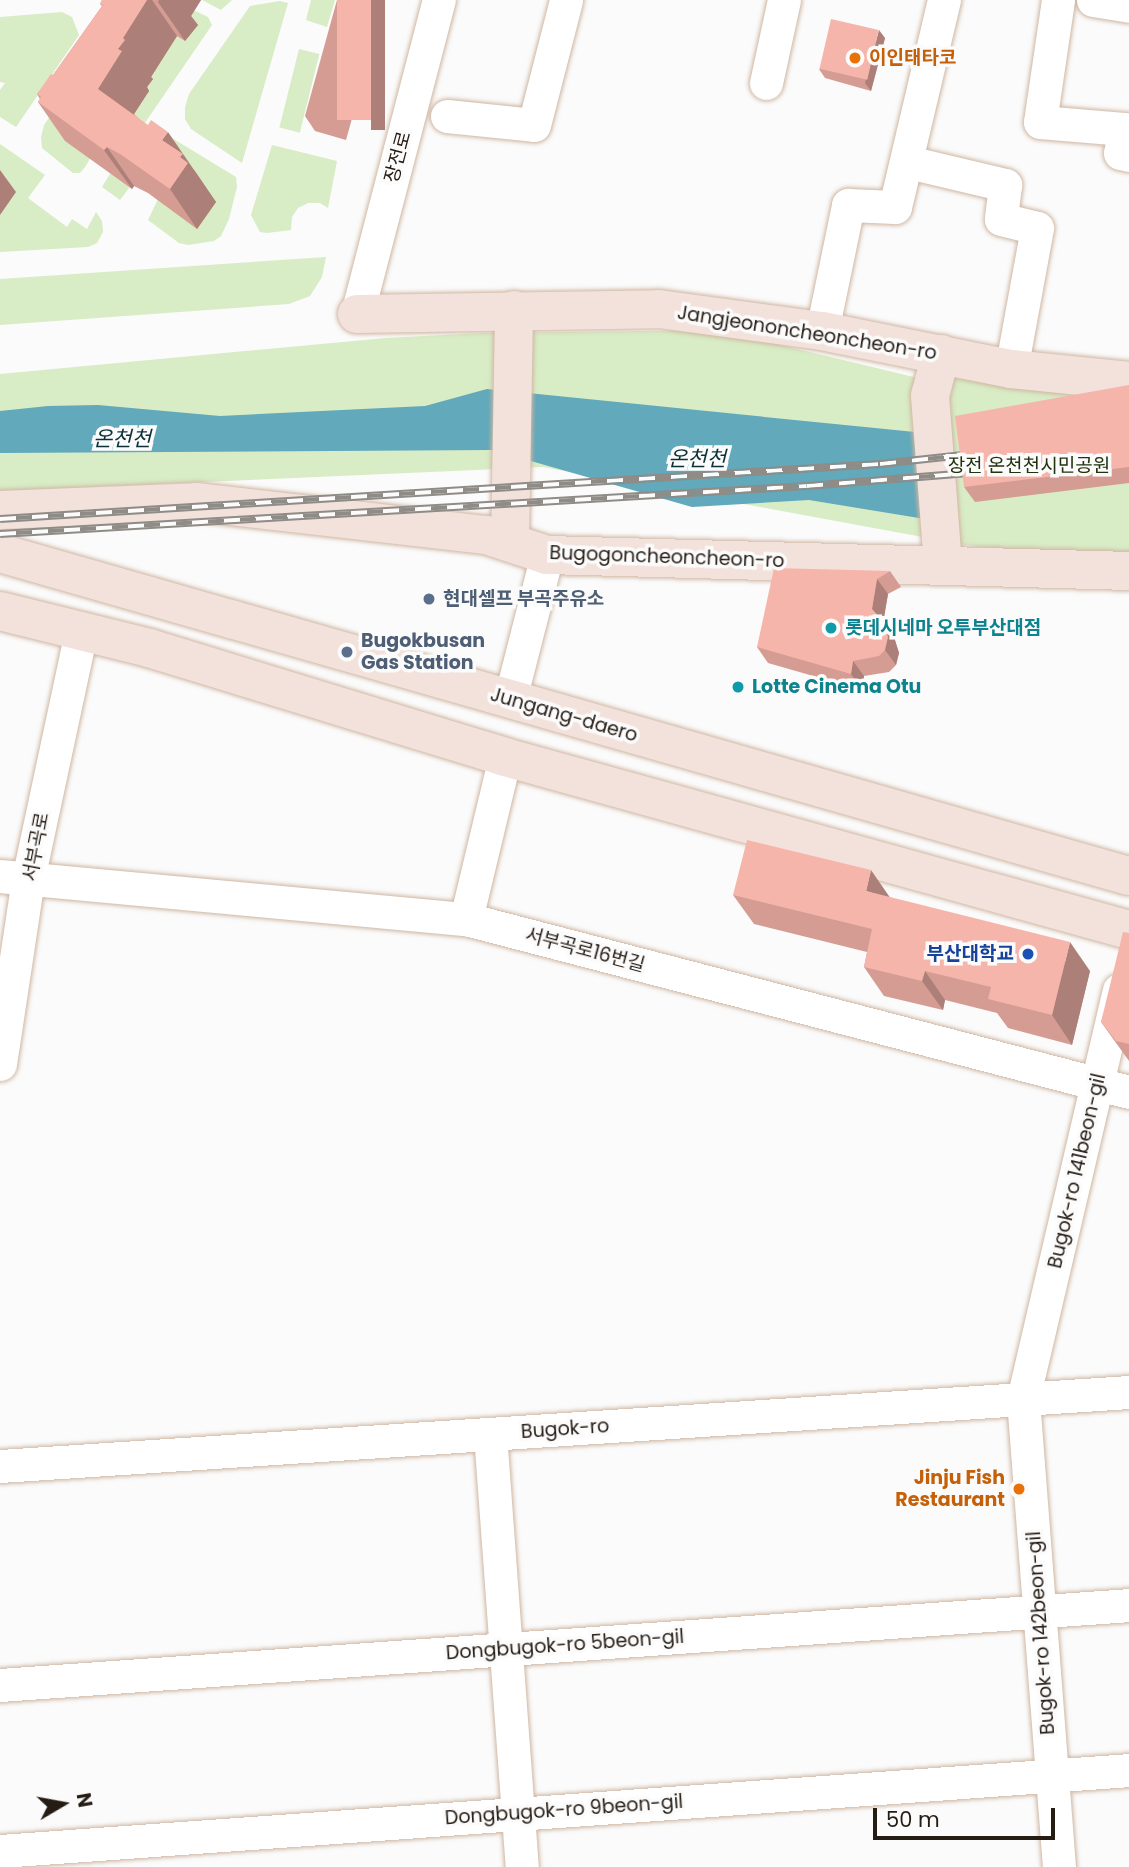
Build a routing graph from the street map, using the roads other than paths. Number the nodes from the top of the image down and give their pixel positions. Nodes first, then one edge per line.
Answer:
1 (439, 0) edge
2 (566, 0) edge
3 (785, 0) edge
4 (944, 0) edge
5 (1058, 0) edge
6 (1093, 0) edge
7 (1129, 6) edge
8 (766, 83) dead end
9 (447, 116) dead end
10 (1129, 155) edge
11 (908, 162) junction
12 (357, 314) joint
13 (514, 324) junction
14 (822, 331) junction
15 (941, 354) junction
16 (1011, 369) junction
17 (1129, 380) edge
18 (0, 510) edge
19 (510, 534) junction
20 (0, 553) edge
21 (547, 555) junction
22 (942, 556) junction
23 (1129, 570) edge
24 (0, 611) edge
25 (81, 631) junction
26 (510, 699) junction
27 (505, 757) junction
28 (1129, 876) edge
29 (14, 878) edge
30 (466, 919) junction
31 (1129, 930) edge
32 (1129, 943) edge
33 (1, 1056) edge
34 (1114, 1088) edge
35 (1129, 1392) edge
36 (1023, 1398) junction
37 (490, 1434) junction
38 (0, 1466) edge
39 (1129, 1605) edge
40 (1039, 1611) junction
41 (506, 1649) junction
42 (0, 1685) edge
43 (1129, 1770) edge
44 (1052, 1775) junction
45 (518, 1814) junction
46 (0, 1851) edge
47 (522, 1867) edge
48 (1059, 1867) edge

1 - 12 street, 장전로
2 - 9 street
3 - 8 street
4 - 11 street
5 - 10 street
6 - 7 street
11 - 14 street
11 - 16 street
12 - 13 main road, Jangjeononcheoncheon-ro
13 - 14 main road, Jangjeononcheoncheon-ro
13 - 19 main road
14 - 15 main road, Jangjeononcheoncheon-ro
15 - 16 main road, Jangjeononcheoncheon-ro
15 - 22 main road
16 - 17 main road, Jangjeononcheoncheon-ro
18 - 19 main road, Bugogoncheoncheon-ro
19 - 21 main road, Bugogoncheoncheon-ro
20 - 26 main road, Jungang-daero
21 - 22 main road, Bugogoncheoncheon-ro
21 - 26 street
22 - 23 main road, Bugogoncheoncheon-ro
24 - 25 main road
25 - 27 main road
25 - 29 street, 서부곡로
26 - 28 main road, Jungang-daero
27 - 30 street
27 - 31 main road
29 - 30 street, 서부곡로16번길
29 - 33 street, 서부곡로
30 - 34 street, 서부곡로16번길
32 - 34 street, Bugok-ro 141beon-gil
34 - 36 street, Bugok-ro 141beon-gil
35 - 36 street, Bugok-ro
36 - 37 street, Bugok-ro
36 - 40 street, Bugok-ro 142beon-gil
37 - 38 street, Bugok-ro
37 - 41 street
39 - 40 street, Dongbugok-ro 5beon-gil
40 - 41 street, Dongbugok-ro 5beon-gil
40 - 44 street, Bugok-ro 142beon-gil
41 - 42 street, Dongbugok-ro 5beon-gil
41 - 45 street
43 - 44 street, Dongbugok-ro 9beon-gil
44 - 45 street, Dongbugok-ro 9beon-gil
44 - 48 street, Bugok-ro 142beon-gil
45 - 46 street, Dongbugok-ro 9beon-gil
45 - 47 street

